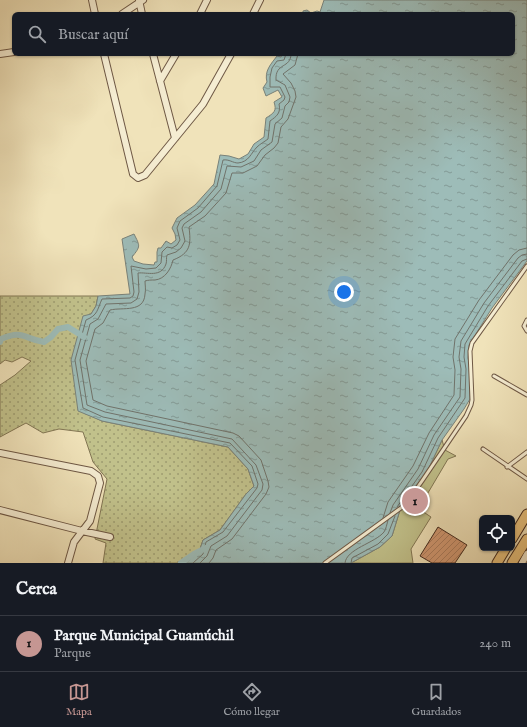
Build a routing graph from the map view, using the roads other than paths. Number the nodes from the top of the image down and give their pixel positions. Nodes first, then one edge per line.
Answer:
1 (92, 0) edge
2 (207, 0) edge
3 (260, 0) edge
4 (140, 1) edge
5 (95, 12) edge
6 (125, 12) edge
7 (142, 12) edge
8 (201, 12) edge
9 (254, 12) edge
10 (12, 52) edge
11 (0, 54) edge
12 (104, 56) edge
13 (154, 56) edge
14 (175, 56) edge
15 (230, 56) edge
16 (160, 81) junction
17 (175, 138) junction
18 (527, 266) edge
19 (527, 320) edge
20 (527, 331) edge
21 (494, 376) dead end
22 (527, 395) edge
23 (483, 449) dead end
24 (527, 452) edge
25 (0, 453) edge
26 (507, 466) junction
27 (527, 480) edge
28 (0, 510) edge
29 (527, 514) edge
30 (82, 531) junction
31 (515, 534) edge
32 (110, 537) dead end
33 (527, 539) edge
34 (504, 551) edge
35 (527, 554) edge
36 (68, 563) edge
37 (325, 563) edge
38 (497, 563) edge
39 (512, 563) edge
40 (522, 563) edge

1 - 5 street
2 - 8 street
3 - 9 street
4 - 6 street
4 - 7 street
10 - 11 street
12 - 17 street
13 - 16 street
14 - 16 street
15 - 17 street
16 - 17 street
18 - 37 lane
19 - 20 lane
21 - 22 lane
23 - 26 lane
24 - 26 lane
25 - 30 street
26 - 27 lane
28 - 30 street
29 - 31 main road
30 - 32 street
30 - 36 street
33 - 39 main road
34 - 38 main road
35 - 40 street

